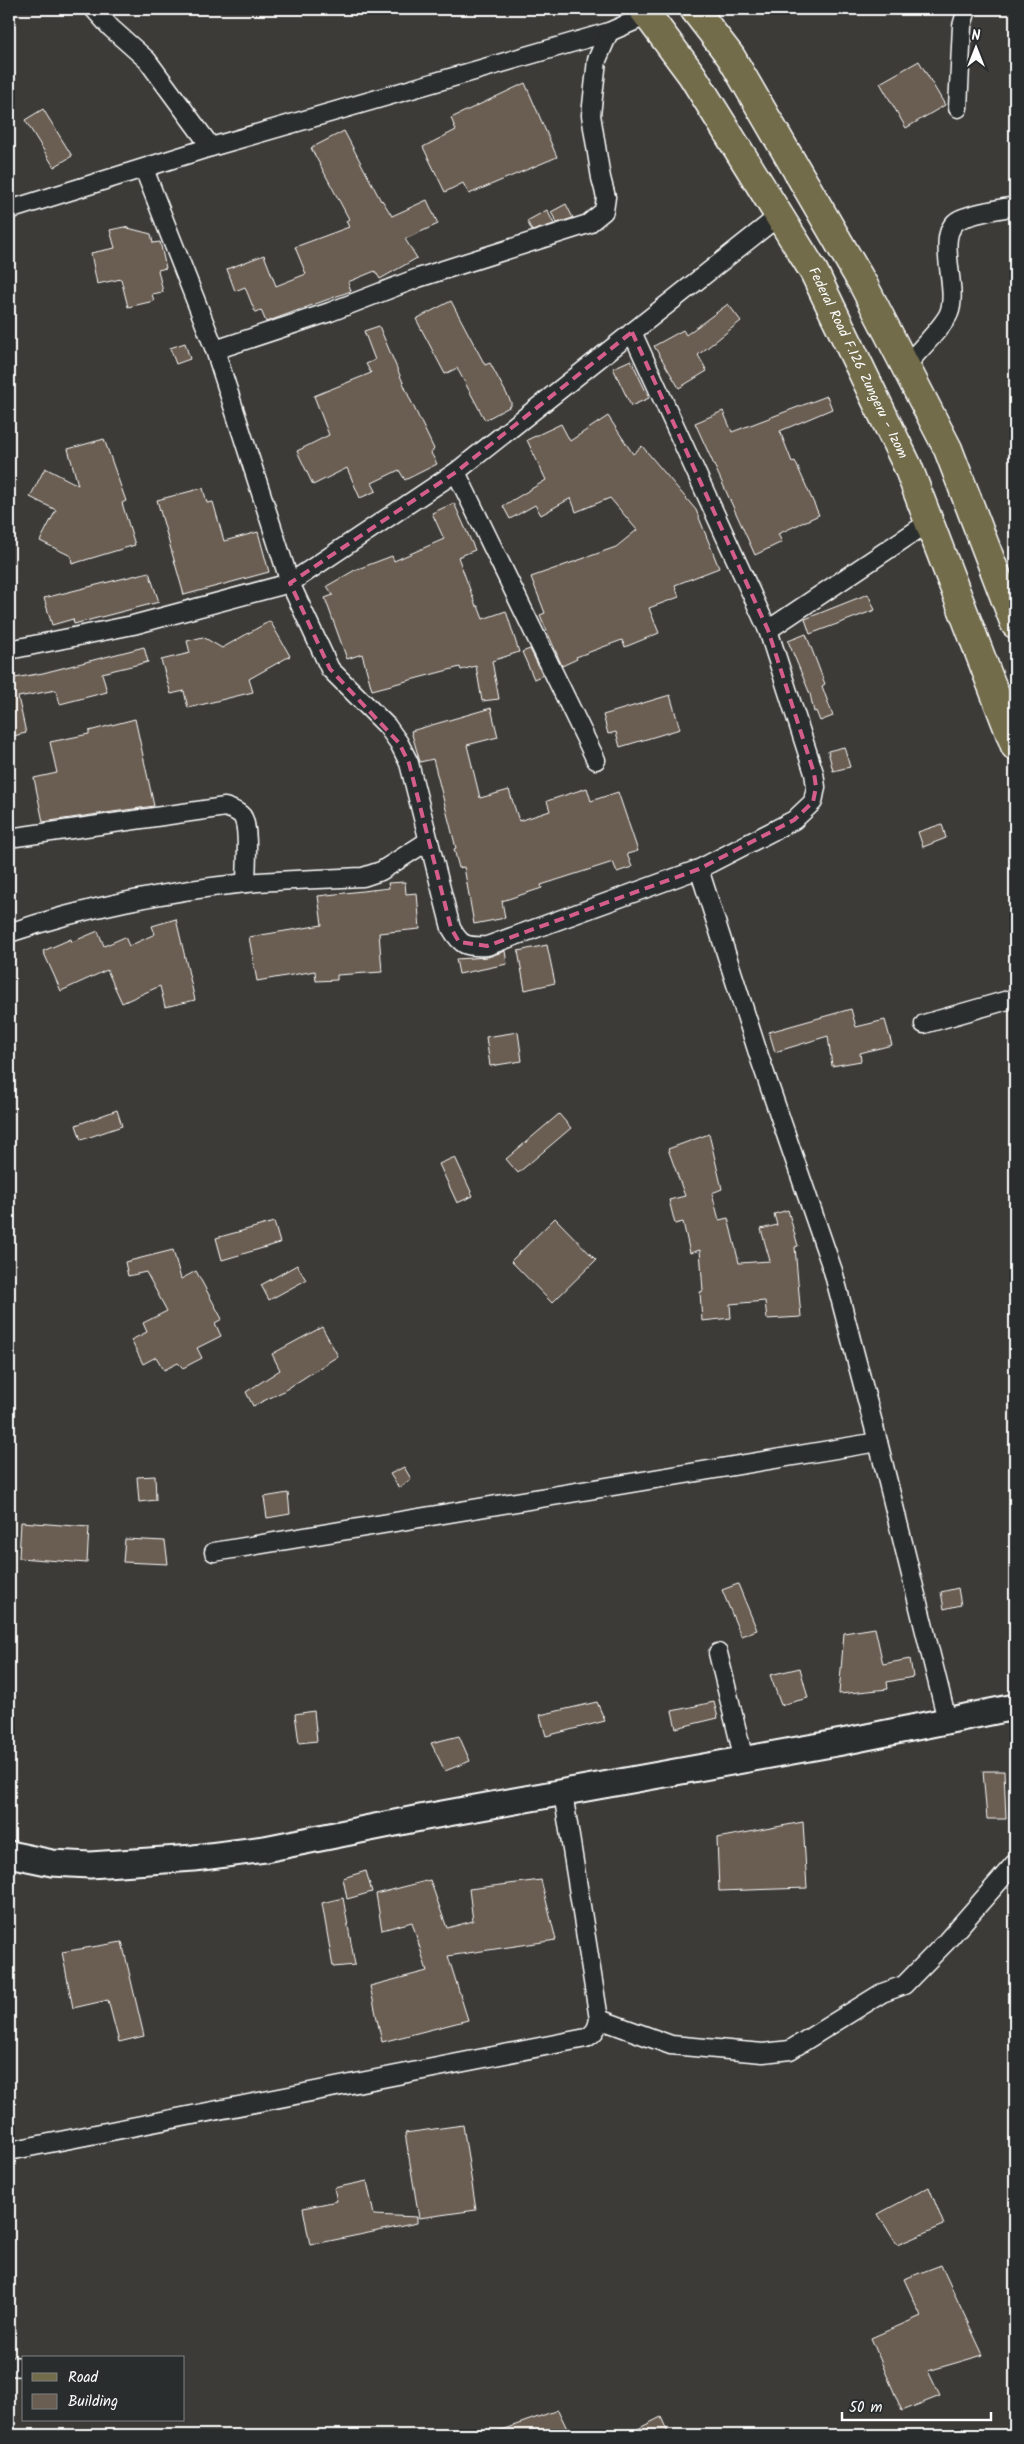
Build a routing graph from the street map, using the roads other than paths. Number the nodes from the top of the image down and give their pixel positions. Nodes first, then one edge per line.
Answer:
1 (94, 9) edge
2 (694, 9) edge
3 (967, 9) edge
4 (646, 12) edge
5 (609, 32) junction
6 (958, 108) dead end
7 (211, 147) junction
8 (144, 169) junction
9 (1015, 206) edge
10 (9, 210) edge
11 (780, 215) junction
12 (632, 332) junction
13 (215, 350) junction
14 (906, 366) junction
15 (456, 472) junction
16 (929, 522) junction
17 (290, 583) junction
18 (1015, 624) edge
19 (768, 630) junction
20 (9, 650) edge
21 (1012, 729) edge
22 (596, 760) dead end
23 (9, 838) edge
24 (428, 841) junction
25 (699, 869) junction
26 (246, 883) junction
27 (9, 933) edge
28 (1015, 998) edge
29 (924, 1024) dead end
30 (878, 1442) junction
31 (214, 1552) dead end
32 (718, 1652) dead end
33 (1015, 1707) edge
34 (947, 1720) junction
35 (744, 1760) junction
36 (563, 1793) junction
37 (9, 1854) edge
38 (1015, 1863) edge
39 (599, 2018) junction
40 (9, 2151) edge
41 (9, 2366) edge
42 (22, 2367) edge

1 - 7 street
2 - 14 main road
3 - 6 street
4 - 5 street
4 - 11 main road, Federal Road F.126 Zungeru - Izom
5 - 7 street
5 - 13 street
7 - 8 street
8 - 10 street
8 - 13 street
9 - 14 street
11 - 12 street
11 - 16 main road, Federal Road F.126 Zungeru - Izom
12 - 15 street
12 - 19 street
13 - 17 street
14 - 18 main road
15 - 17 street
15 - 22 street
16 - 19 street
16 - 21 main road, Federal Road F.126 Zungeru - Izom
17 - 20 street
17 - 24 street
19 - 25 street
23 - 26 street
24 - 25 street
24 - 26 street
25 - 30 street
26 - 27 street
28 - 29 street
30 - 31 street
30 - 34 street
32 - 35 street
33 - 34 street
34 - 35 street
35 - 36 street
36 - 37 street
36 - 39 street
38 - 39 street
39 - 40 street
41 - 42 street

